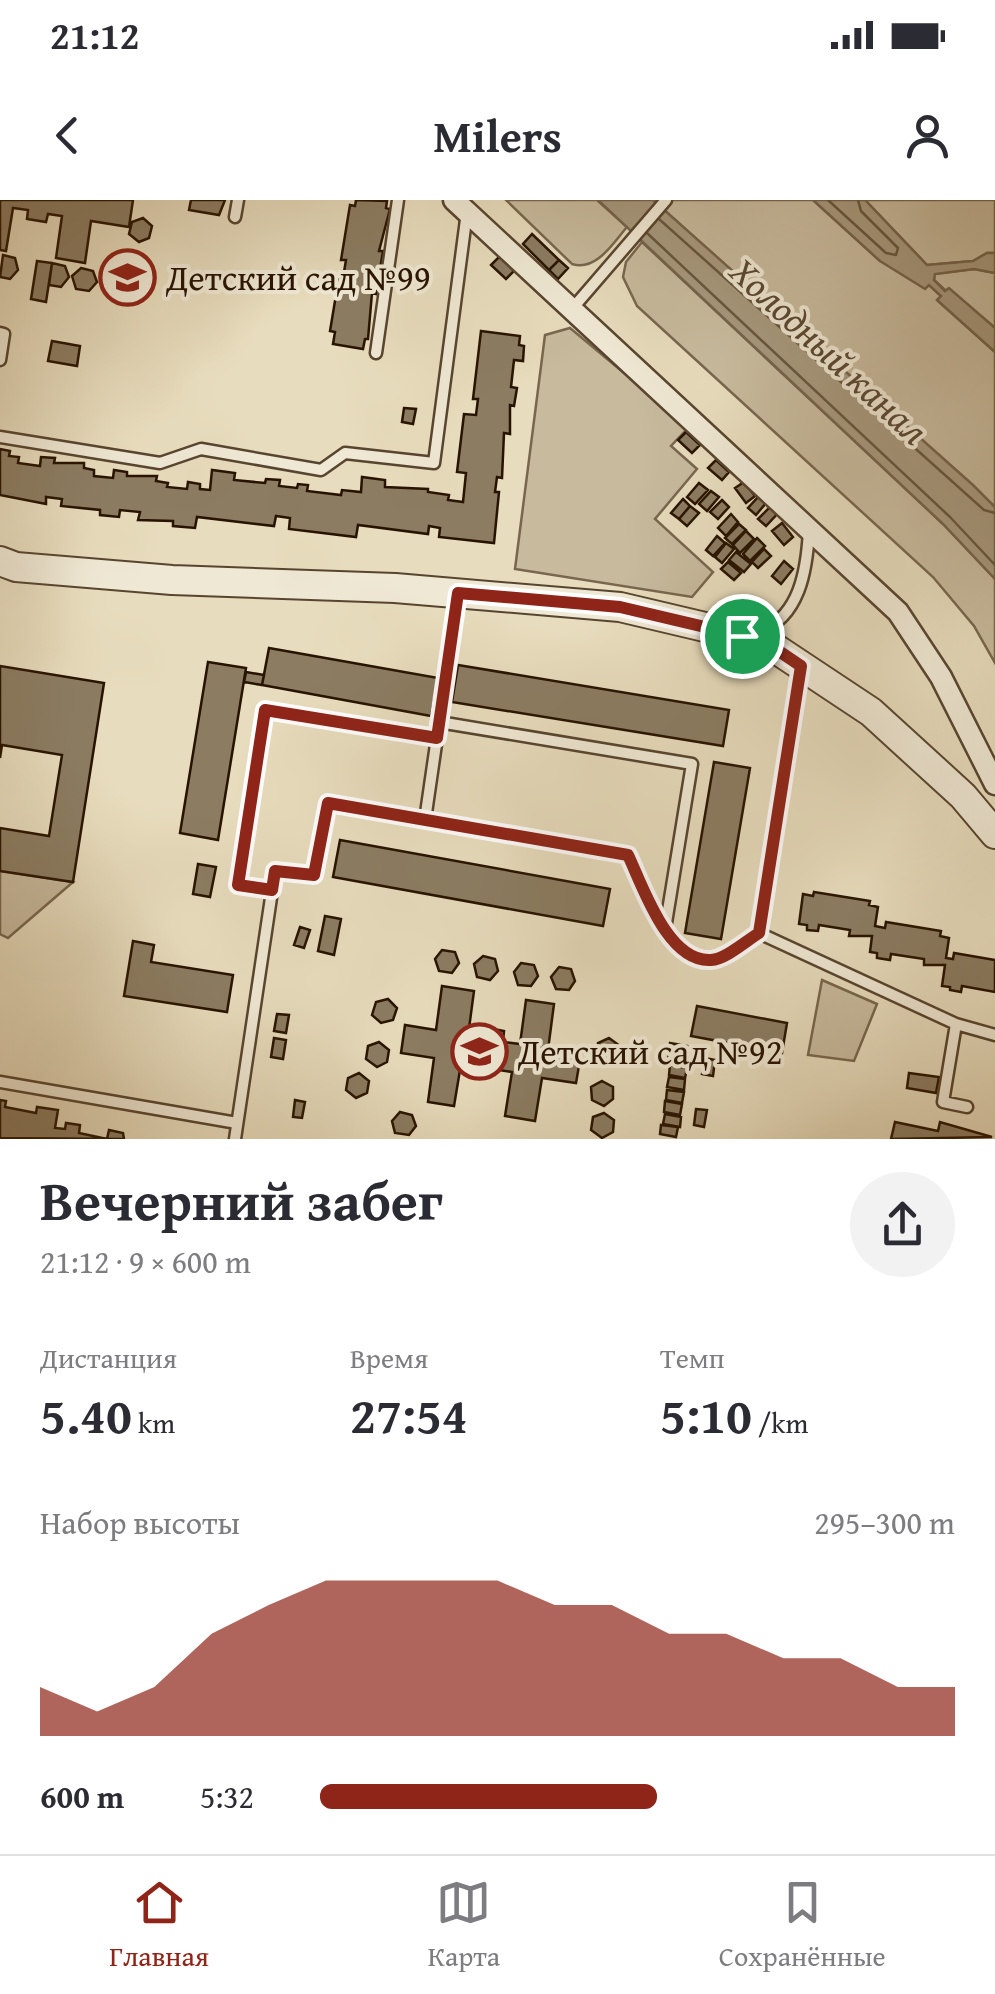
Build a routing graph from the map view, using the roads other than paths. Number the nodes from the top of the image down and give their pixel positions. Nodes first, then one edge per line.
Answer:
1 (238, 200) edge
2 (398, 200) edge
3 (664, 202) edge
4 (460, 206) edge
5 (235, 217) dead end
6 (572, 310) junction
7 (0, 333) edge
8 (376, 353) dead end
9 (0, 360) edge
10 (0, 437) edge
11 (809, 530) junction
12 (0, 561) edge
13 (458, 593) junction
14 (742, 636) junction
15 (801, 666) junction
16 (439, 722) junction
17 (437, 738) junction
18 (995, 784) edge
19 (424, 820) junction
20 (995, 834) edge
21 (272, 890) junction
22 (664, 931) junction
23 (759, 933) junction
24 (956, 1024) junction
25 (995, 1035) edge
26 (0, 1082) edge
27 (966, 1106) dead end
28 (237, 1124) junction
29 (235, 1139) edge

1 - 5 lane
2 - 8 lane
3 - 6 lane
4 - 6 street
4 - 10 lane
6 - 11 street
7 - 9 lane
11 - 14 lane
11 - 18 street
12 - 13 street
13 - 14 street
13 - 16 lane
14 - 15 street
15 - 20 street
15 - 23 lane
16 - 17 lane
16 - 22 lane
17 - 19 lane
17 - 21 lane
19 - 21 lane
19 - 22 lane
21 - 28 lane
22 - 23 lane
23 - 24 lane
24 - 25 lane
24 - 27 lane
26 - 28 lane
28 - 29 lane

